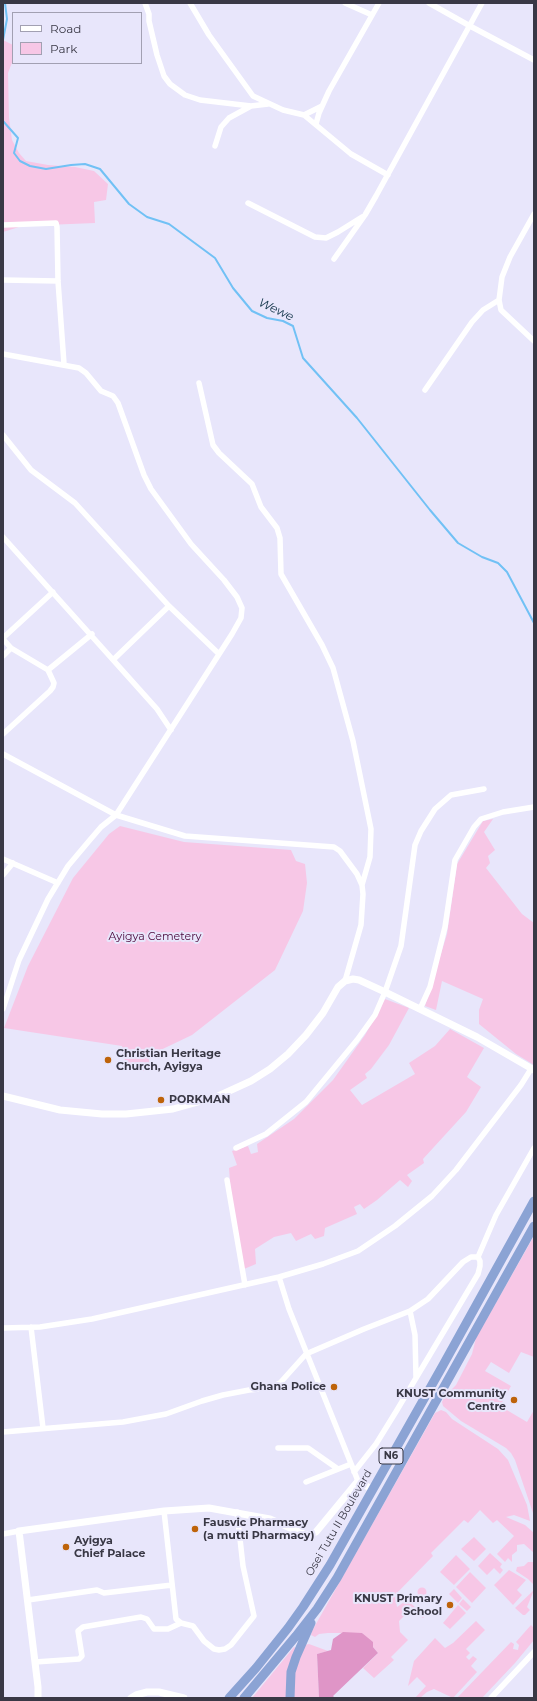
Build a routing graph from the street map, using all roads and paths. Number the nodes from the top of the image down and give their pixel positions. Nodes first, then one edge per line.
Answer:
1 (145, 3) edge
2 (190, 3) edge
3 (345, 3) edge
4 (379, 3) edge
5 (429, 3) edge
6 (482, 3) edge
7 (372, 16) junction
8 (470, 26) junction
9 (534, 60) edge
10 (268, 104) junction
11 (251, 106) junction
12 (322, 106) junction
13 (304, 115) junction
14 (316, 124) junction
15 (215, 146) dead end
16 (388, 175) junction
17 (248, 203) dead end
18 (534, 214) edge
19 (365, 215) junction
20 (3, 225) edge
21 (334, 259) dead end
22 (3, 280) edge
23 (58, 281) junction
24 (499, 300) junction
25 (534, 340) edge
26 (3, 354) edge
27 (64, 364) junction
28 (199, 383) dead end
29 (425, 390) dead end
30 (3, 435) edge
31 (3, 537) edge
32 (53, 592) junction
33 (169, 606) junction
34 (92, 634) junction
35 (3, 638) edge
36 (11, 648) junction
37 (219, 654) junction
38 (3, 656) edge
39 (114, 659) junction
40 (48, 670) junction
41 (171, 730) junction
42 (3, 734) edge
43 (3, 754) edge
44 (484, 789) dead end
45 (534, 807) edge
46 (116, 815) junction
47 (3, 859) edge
48 (13, 864) junction
49 (3, 875) edge
50 (58, 883) junction
51 (362, 885) junction
52 (345, 981) junction
53 (385, 992) junction
54 (420, 1008) junction
55 (3, 1009) edge
56 (532, 1069) edge
57 (3, 1096) edge
58 (236, 1148) dead end
59 (534, 1148) edge
60 (227, 1180) dead end
61 (534, 1201) edge
62 (534, 1226) edge
63 (478, 1257) junction
64 (279, 1277) junction
65 (245, 1285) junction
66 (410, 1311) junction
67 (31, 1327) junction
68 (3, 1328) edge
69 (306, 1354) junction
70 (416, 1377) junction
71 (43, 1428) junction
72 (3, 1432) edge
73 (278, 1448) dead end
74 (351, 1464) junction
75 (338, 1469) junction
76 (354, 1472) junction
77 (358, 1481) junction
78 (306, 1482) dead end
79 (373, 1490) junction
80 (164, 1511) junction
81 (237, 1512) junction
82 (19, 1531) junction
83 (3, 1534) edge
84 (172, 1585) junction
85 (28, 1600) junction
86 (317, 1609) junction
87 (181, 1623) junction
88 (534, 1652) edge
89 (35, 1662) junction
90 (38, 1698) edge
91 (131, 1698) edge
92 (184, 1698) edge
93 (229, 1698) edge
94 (244, 1698) edge
95 (290, 1698) edge
96 (491, 1698) edge

1 - 11 street
2 - 10 street
3 - 7 street
4 - 7 street
5 - 8 street
6 - 8 street
7 - 12 street
8 - 9 street
8 - 16 street
10 - 11 street
10 - 13 street
11 - 15 street
12 - 13 street
12 - 14 street
13 - 14 street
14 - 16 street
16 - 19 street
17 - 19 street
18 - 24 street
19 - 21 street
20 - 23 street
22 - 23 street
23 - 27 street
24 - 25 street
24 - 29 street
26 - 27 street
27 - 37 street
28 - 51 street
30 - 33 street
31 - 32 street
32 - 34 street
32 - 35 street
33 - 37 street
33 - 39 street
34 - 39 street
34 - 40 street
35 - 36 street
36 - 38 street
36 - 40 street
37 - 41 street
39 - 41 street
40 - 42 street
41 - 46 street
43 - 46 street
44 - 53 street
45 - 54 street
46 - 50 street
46 - 51 street
47 - 48 street
48 - 49 street
48 - 50 street
50 - 55 street
51 - 52 street
52 - 53 street
52 - 57 street
53 - 54 street
53 - 58 street
54 - 56 street
56 - 64 street
59 - 63 street
60 - 65 street
61 - 79 highway, Osei Tutu II Boulevard / N6
62 - 86 highway, N6
63 - 66 street
63 - 70 street
64 - 65 street
64 - 69 street
65 - 67 street
66 - 69 street
66 - 70 street
67 - 68 street
67 - 71 street
69 - 71 street
69 - 74 street
70 - 76 street
71 - 72 street
73 - 75 street
74 - 75 street
74 - 76 street
75 - 78 street
76 - 77 street
77 - 79 street
77 - 81 street
79 - 93 highway, Osei Tutu II Boulevard / N6
80 - 81 street
80 - 82 street
80 - 84 street
81 - 87 street
82 - 83 street
82 - 85 street
84 - 85 street
84 - 87 street
85 - 89 street
86 - 94 highway, N6
86 - 95 highway
87 - 89 street
88 - 96 street
89 - 90 street
91 - 92 street

